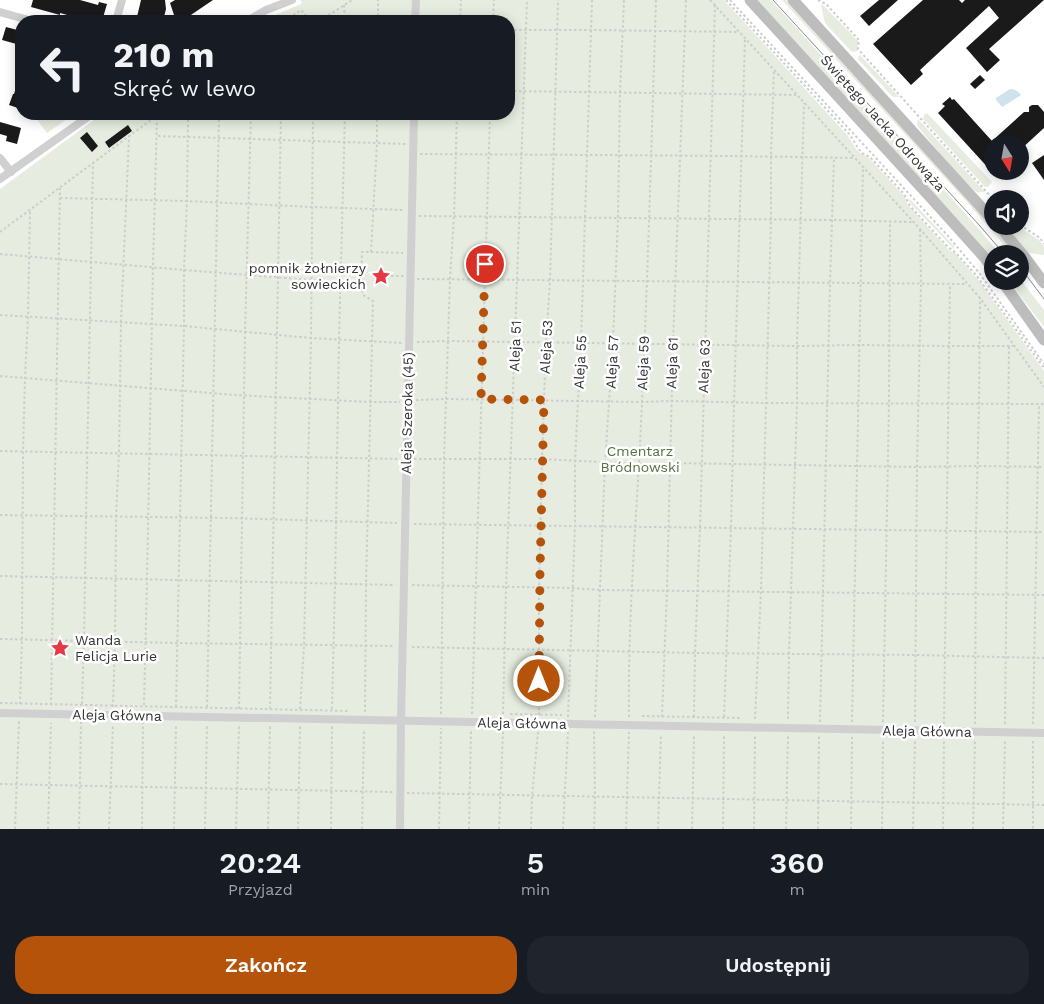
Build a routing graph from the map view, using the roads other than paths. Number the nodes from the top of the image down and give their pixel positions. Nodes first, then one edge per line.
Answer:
1 (122, 0) edge
2 (292, 0) edge
3 (416, 0) edge
4 (750, 0) edge
5 (793, 0) edge
6 (0, 12) edge
7 (118, 15) edge
8 (257, 15) edge
9 (416, 15) edge
10 (15, 16) edge
11 (84, 120) edge
12 (414, 120) edge
13 (0, 158) edge
14 (11, 172) junction
15 (0, 179) edge
16 (984, 210) edge
17 (1006, 235) edge
18 (984, 257) edge
19 (1044, 283) edge
20 (1008, 290) edge
21 (1044, 340) edge
22 (0, 713) edge
23 (401, 721) junction
24 (1044, 733) edge
25 (400, 829) edge

1 - 7 street
2 - 8 street
3 - 9 street
4 - 18 main road, Świętego Jacka Odrowąża
5 - 16 main road, Świętego Jacka Odrowąża
6 - 10 street
11 - 14 street
12 - 23 street, Aleja Szeroka (45)
13 - 14 street
14 - 15 street
17 - 19 main road
20 - 21 main road
22 - 23 street, Aleja Główna
23 - 24 street, Aleja Główna
23 - 25 street, Aleja Szeroka (45)

